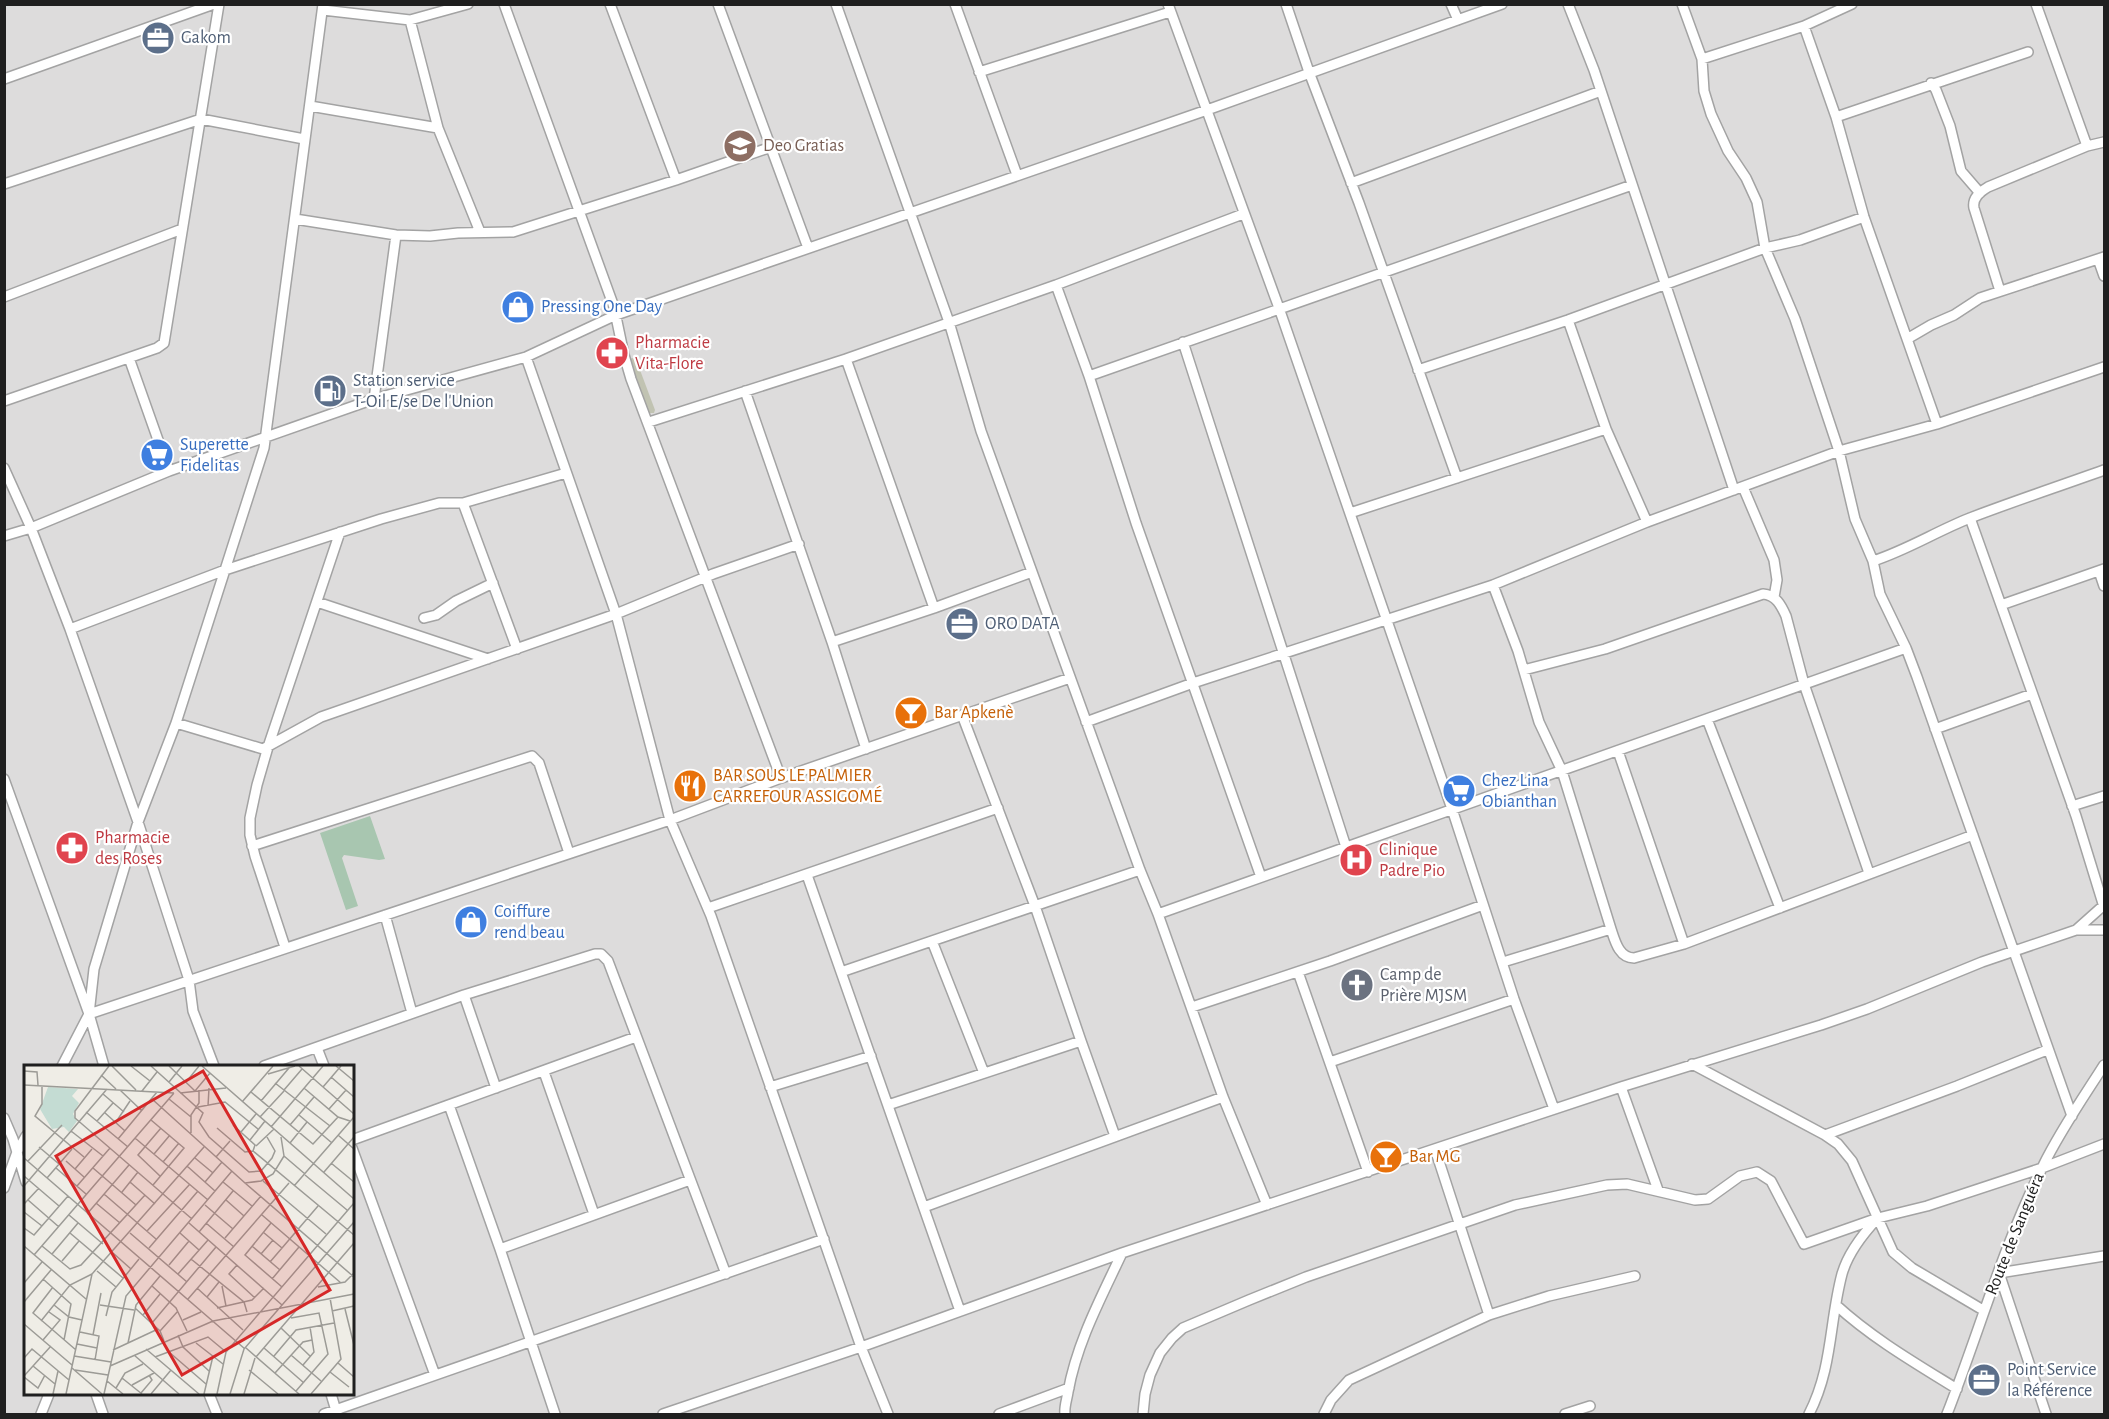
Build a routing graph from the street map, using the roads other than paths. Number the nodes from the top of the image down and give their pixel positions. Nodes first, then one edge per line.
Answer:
1 (217, 4) edge
2 (468, 4) edge
3 (504, 4) edge
4 (610, 4) edge
5 (718, 4) edge
6 (836, 4) edge
7 (955, 4) edge
8 (1286, 4) edge
9 (1451, 4) edge
10 (1502, 4) edge
11 (1568, 4) edge
12 (1682, 4) edge
13 (1852, 4) edge
14 (2036, 4) edge
15 (323, 7) edge
16 (1169, 8) edge
17 (430, 9) edge
18 (410, 20) junction
19 (1458, 20) junction
20 (1804, 26) junction
21 (2028, 52) dead end
22 (1702, 59) junction
23 (980, 72) junction
24 (1309, 72) junction
25 (4, 79) edge
26 (1931, 83) junction
27 (1601, 91) junction
28 (310, 106) junction
29 (1207, 110) junction
30 (1836, 117) junction
31 (201, 119) junction
32 (438, 128) junction
33 (304, 139) junction
34 (2104, 142) edge
35 (2087, 146) junction
36 (771, 147) junction
37 (1017, 175) junction
38 (676, 180) junction
39 (1352, 183) junction
40 (4, 184) edge
41 (1632, 185) junction
42 (1980, 194) junction
43 (578, 210) junction
44 (910, 212) junction
45 (1243, 214) junction
46 (1864, 217) junction
47 (295, 219) junction
48 (182, 229) junction
49 (480, 232) junction
50 (396, 235) junction
51 (808, 248) junction
52 (1765, 248) junction
53 (2101, 258) edge
54 (1383, 272) junction
55 (2104, 276) edge
56 (1056, 285) junction
57 (1665, 285) junction
58 (2000, 291) junction
59 (5, 296) edge
60 (1279, 308) junction
61 (616, 315) junction
62 (1568, 320) junction
63 (949, 322) junction
64 (1907, 339) junction
65 (1183, 342) junction
66 (526, 357) junction
67 (129, 358) junction
68 (846, 359) junction
69 (2104, 367) edge
70 (1418, 370) junction
71 (1089, 376) junction
72 (745, 391) junction
73 (374, 399) junction
74 (4, 401) edge
75 (649, 422) junction
76 (1937, 423) junction
77 (1606, 429) junction
78 (266, 438) junction
79 (1839, 451) junction
80 (4, 468) edge
81 (2104, 470) edge
82 (169, 471) junction
83 (566, 473) junction
84 (1457, 478) junction
85 (1739, 488) junction
86 (463, 503) junction
87 (1350, 513) junction
88 (1970, 518) junction
89 (1647, 522) junction
90 (31, 528) junction
91 (340, 532) junction
92 (4, 536) edge
93 (799, 544) junction
94 (1873, 561) junction
95 (225, 570) junction
96 (2102, 570) edge
97 (1032, 572) junction
98 (705, 579) junction
99 (493, 583) junction
100 (1493, 585) junction
101 (2104, 586) edge
102 (1774, 597) junction
103 (317, 602) junction
104 (2001, 605) junction
105 (934, 608) junction
106 (616, 614) junction
107 (424, 618) dead end
108 (1385, 619) junction
109 (70, 629) junction
110 (832, 642) junction
111 (1906, 648) junction
112 (517, 649) junction
113 (1284, 654) junction
114 (488, 659) junction
115 (1524, 670) junction
116 (1070, 678) junction
117 (1193, 683) junction
118 (1804, 684) junction
119 (2032, 694) junction
120 (963, 715) junction
121 (1707, 718) junction
122 (1086, 722) junction
123 (176, 723) junction
124 (1935, 729) junction
125 (268, 747) junction
126 (866, 749) junction
127 (1618, 751) junction
128 (1562, 771) junction
129 (781, 778) junction
130 (4, 779) edge
131 (2104, 796) edge
132 (2072, 806) junction
133 (998, 808) junction
134 (1452, 809) junction
135 (670, 820) junction
136 (138, 822) junction
137 (1973, 835) junction
138 (252, 846) junction
139 (1346, 847) junction
140 (569, 853) junction
141 (1140, 870) junction
142 (1869, 873) junction
143 (807, 874) junction
144 (1261, 877) junction
145 (1483, 905) junction
146 (1035, 906) junction
147 (2104, 906) edge
148 (708, 908) junction
149 (1780, 908) junction
150 (1158, 914) junction
151 (385, 915) junction
152 (1611, 929) junction
153 (2076, 930) junction
154 (2104, 930) edge
155 (932, 941) junction
156 (1684, 944) junction
157 (285, 947) junction
158 (2012, 952) junction
159 (1503, 962) junction
160 (841, 972) junction
161 (1298, 972) junction
162 (189, 980) junction
163 (464, 995) junction
164 (1514, 999) junction
165 (1192, 1007) junction
166 (412, 1013) junction
167 (89, 1014) junction
168 (636, 1037) junction
169 (1081, 1041) junction
170 (317, 1048) junction
171 (2047, 1050) junction
172 (871, 1056) junction
173 (1330, 1062) junction
174 (1692, 1064) junction
175 (63, 1065) edge
176 (104, 1065) edge
177 (214, 1065) edge
178 (267, 1065) edge
179 (324, 1065) edge
180 (2104, 1065) edge
181 (544, 1072) junction
182 (984, 1073) junction
183 (770, 1087) junction
184 (1621, 1087) junction
185 (496, 1088) junction
186 (1223, 1097) junction
187 (449, 1105) junction
188 (888, 1105) junction
189 (1554, 1109) junction
190 (2072, 1116) junction
191 (4, 1118) edge
192 (1825, 1135) junction
193 (1115, 1136) junction
194 (354, 1139) edge
195 (24, 1140) edge
196 (2104, 1144) edge
197 (1435, 1149) junction
198 (17, 1152) junction
199 (354, 1153) edge
200 (2042, 1168) junction
201 (1368, 1172) junction
202 (24, 1175) edge
203 (690, 1180) junction
204 (4, 1188) edge
205 (1658, 1190) junction
206 (1267, 1205) junction
207 (924, 1207) junction
208 (594, 1214) junction
209 (1878, 1218) junction
210 (1460, 1224) junction
211 (824, 1239) junction
212 (500, 1249) junction
213 (1122, 1253) junction
214 (2103, 1257) edge
215 (2104, 1268) edge
216 (1999, 1273) junction
217 (726, 1274) junction
218 (1635, 1276) dead end
219 (1836, 1305) junction
220 (1983, 1310) junction
221 (960, 1311) junction
222 (1489, 1315) junction
223 (531, 1342) junction
224 (861, 1347) junction
225 (435, 1375) junction
226 (1069, 1388) junction
227 (1957, 1389) junction
228 (49, 1395) edge
229 (96, 1395) edge
230 (209, 1395) edge
231 (331, 1395) edge
232 (1590, 1406) dead end
233 (336, 1413) edge
234 (41, 1414) edge
235 (103, 1414) edge
236 (217, 1414) edge
237 (324, 1414) edge
238 (555, 1414) edge
239 (663, 1414) edge
240 (888, 1414) edge
241 (999, 1414) edge
242 (1065, 1414) edge
243 (1143, 1414) edge
244 (1324, 1414) edge
245 (1565, 1414) edge
246 (1809, 1414) edge
247 (1947, 1414) edge
248 (2046, 1414) edge

1 - 25 street
1 - 31 street
2 - 17 street
3 - 43 street
4 - 38 street
5 - 36 street
6 - 44 street
7 - 23 street
8 - 24 street
9 - 19 street
10 - 19 street
11 - 27 street
12 - 22 street
13 - 20 street
14 - 35 street
15 - 18 street
15 - 28 street
16 - 23 street
16 - 29 street
17 - 18 street
18 - 32 street
19 - 24 street
20 - 22 street
20 - 30 street
21 - 26 street
22 - 52 street
23 - 37 street
24 - 29 street
24 - 39 street
26 - 30 street
26 - 42 street
27 - 39 street
27 - 41 street
28 - 32 street
28 - 33 street
29 - 37 street
29 - 45 street
30 - 46 street
31 - 33 street
31 - 40 street
31 - 48 street
32 - 49 street
33 - 47 street
34 - 35 street
35 - 42 street
36 - 38 street
36 - 51 street
37 - 44 street
38 - 43 street
39 - 54 street
41 - 54 street
41 - 57 street
42 - 58 street
43 - 49 street
43 - 61 street
44 - 51 street
44 - 63 street
45 - 56 street
45 - 60 street
46 - 52 street
46 - 64 street
47 - 50 street
47 - 78 street
48 - 59 street
48 - 67 street
49 - 50 street
50 - 73 street
51 - 61 street
52 - 57 street
52 - 79 street
53 - 55 street
53 - 58 street
54 - 60 street
54 - 70 street
56 - 63 street
56 - 71 street
57 - 62 street
57 - 85 street
58 - 64 street
60 - 65 street
60 - 87 street
61 - 66 street
61 - 75 street
62 - 70 street
62 - 77 street
63 - 68 street
63 - 97 street
64 - 76 street
65 - 71 street
65 - 113 street
66 - 73 street
66 - 83 street
67 - 74 street
67 - 82 street
68 - 72 street
68 - 105 street
69 - 76 street
70 - 84 street
71 - 117 street
72 - 75 street
72 - 93 street
73 - 78 street
75 - 98 street
76 - 79 street
77 - 84 street
77 - 89 street
78 - 82 street
78 - 95 street
79 - 85 street
79 - 94 street
80 - 90 street
81 - 88 street
82 - 90 street
83 - 86 street
83 - 106 street
84 - 87 street
85 - 89 street
85 - 102 street
86 - 91 street
86 - 99 street
87 - 108 street
88 - 94 street
88 - 104 street
89 - 100 street
90 - 92 street
90 - 109 street
91 - 95 street
91 - 103 street
93 - 98 street
93 - 110 street
94 - 111 street
95 - 109 street
95 - 123 street
96 - 101 street
96 - 104 street
97 - 105 street
97 - 116 street
98 - 106 street
98 - 129 street
99 - 107 street
99 - 112 street
100 - 108 street
100 - 115 street
102 - 115 street
102 - 118 street
103 - 114 street
103 - 125 street
104 - 119 street
105 - 110 street
106 - 112 street
106 - 135 street
108 - 113 street
108 - 134 street
109 - 136 street
110 - 126 street
111 - 118 street
111 - 124 street
112 - 114 street
113 - 117 street
113 - 139 street
114 - 125 street
115 - 128 street
116 - 120 street
116 - 122 street
117 - 122 street
117 - 144 street
118 - 121 street
118 - 142 street
119 - 124 street
119 - 132 street
120 - 126 street
120 - 133 street
121 - 127 street
121 - 149 street
122 - 141 street
123 - 125 street
123 - 136 street
124 - 137 street
125 - 138 street
126 - 129 street
127 - 128 street
127 - 156 street
128 - 134 street
128 - 152 street
129 - 135 street
130 - 167 street
131 - 132 street
132 - 147 street
133 - 143 street
133 - 146 street
134 - 139 street
134 - 145 street
135 - 140 street
135 - 148 street
136 - 162 street
136 - 167 street
137 - 142 street
137 - 158 street
138 - 140 street
138 - 157 street
139 - 144 street
140 - 151 street
141 - 146 street
141 - 150 street
142 - 149 street
143 - 148 street
143 - 160 street
144 - 150 street
145 - 159 street
145 - 161 street
146 - 155 street
146 - 169 street
147 - 153 street
148 - 183 street
149 - 156 street
150 - 165 street
151 - 157 street
151 - 166 street
152 - 156 street
152 - 159 street
153 - 154 street
153 - 158 street
155 - 160 street
155 - 182 street
157 - 162 street
158 - 171 street
158 - 174 street
159 - 164 street
160 - 172 street
161 - 165 street
161 - 173 street
162 - 167 street
162 - 177 street
163 - 166 street
163 - 168 street
163 - 185 street
164 - 173 street
164 - 189 street
165 - 186 street
166 - 170 street
167 - 175 street
167 - 176 street
168 - 181 street
168 - 203 street
169 - 182 street
169 - 193 street
170 - 178 street
170 - 179 street
171 - 190 street
171 - 192 street
172 - 183 street
172 - 188 street
173 - 201 street
174 - 184 street
174 - 192 street
180 - 190 street, Route de Sanguéra
181 - 185 street
181 - 208 street
182 - 188 street
183 - 211 street
184 - 189 street
184 - 205 street
185 - 187 street
186 - 193 street
186 - 206 street
187 - 194 street
187 - 212 street
188 - 207 street
189 - 197 street
190 - 200 street, Route de Sanguéra
191 - 198 street
192 - 209 street
193 - 207 street
195 - 198 street
196 - 200 street
197 - 201 street
197 - 210 street
198 - 202 street
198 - 204 street
199 - 225 street
200 - 209 street
200 - 216 street, Route de Sanguéra
201 - 206 street
203 - 208 street
203 - 217 street
205 - 209 street
205 - 210 street
206 - 213 street
207 - 221 street
208 - 212 street
209 - 219 street
209 - 220 street
210 - 222 street
210 - 243 street
211 - 217 street
211 - 224 street
212 - 223 street
213 - 221 street
213 - 226 street
214 - 215 street
214 - 216 street
216 - 220 street, Route de Sanguéra
216 - 248 street
217 - 223 street
218 - 222 street
219 - 227 street
219 - 246 street
220 - 227 street, Route de Sanguéra
221 - 224 street
222 - 244 street
223 - 225 street
223 - 238 street
224 - 239 street
224 - 240 street
225 - 233 street
226 - 241 street
226 - 242 street
227 - 247 street, Route de Sanguéra
228 - 234 street
229 - 235 street
230 - 236 street
231 - 233 street
232 - 245 street
233 - 237 street

